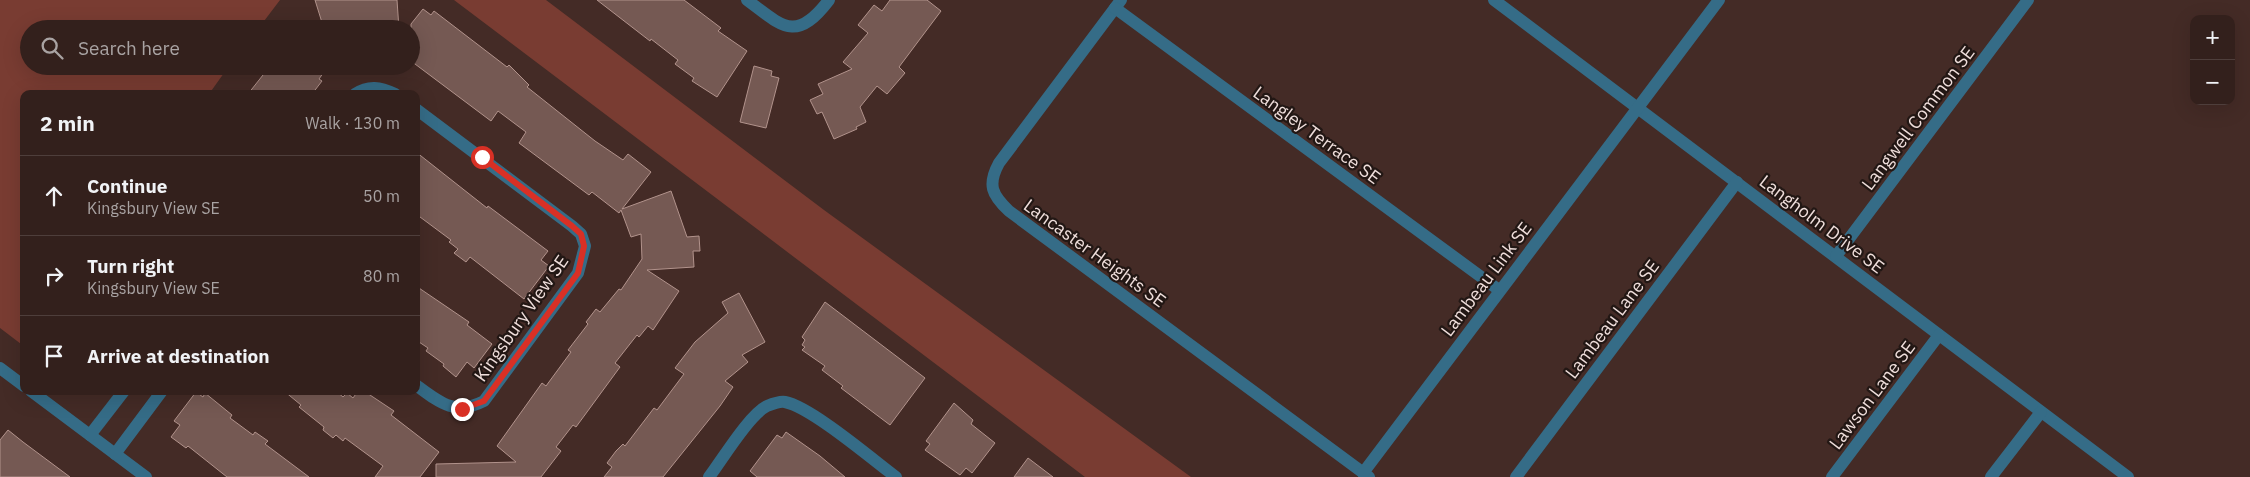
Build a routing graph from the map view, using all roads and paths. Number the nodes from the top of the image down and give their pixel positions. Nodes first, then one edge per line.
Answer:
1 (747, 0) edge
2 (829, 0) edge
3 (1494, 0) edge
4 (1719, 0) edge
5 (2028, 0) edge
6 (1118, 4) edge
7 (364, 90) edge
8 (386, 90) edge
9 (1637, 108) junction
10 (420, 112) edge
11 (1737, 182) junction
12 (1836, 256) junction
13 (1499, 290) junction
14 (1939, 335) junction
15 (0, 368) edge
16 (20, 383) edge
17 (420, 389) edge
18 (36, 395) edge
19 (121, 395) edge
20 (159, 395) edge
21 (2041, 412) junction
22 (90, 436) junction
23 (116, 454) junction
24 (1366, 475) edge
25 (146, 477) edge
26 (709, 477) edge
27 (896, 477) edge
28 (1516, 477) edge
29 (1832, 477) edge
30 (1991, 477) edge
31 (2128, 477) edge

1 - 2 street
3 - 9 street, Langholm Drive SE
4 - 9 street
5 - 12 street, Langwell Common SE
6 - 13 street, Langley Terrace SE
6 - 24 street, Lancaster Heights SE
7 - 8 street
9 - 11 street, Langholm Drive SE
9 - 13 street, Lambeau Link SE
10 - 17 street, Kingsbury View SE
11 - 12 street, Langholm Drive SE
11 - 28 street, Lambeau Lane SE
12 - 14 street, Langholm Drive SE
13 - 24 street, Lambeau Link SE
14 - 21 street, Langholm Drive SE
14 - 29 street, Lawson Lane SE
15 - 16 street
18 - 22 street
19 - 22 street
20 - 23 street
21 - 30 street
21 - 31 street, Langholm Drive SE
22 - 23 street
23 - 25 street
26 - 27 street

